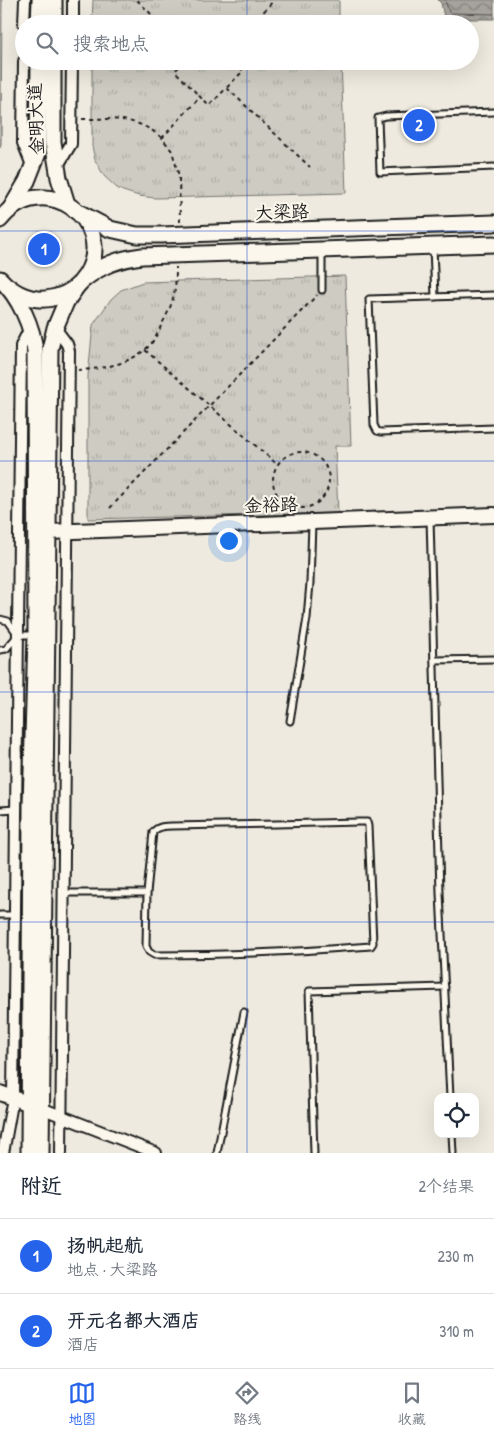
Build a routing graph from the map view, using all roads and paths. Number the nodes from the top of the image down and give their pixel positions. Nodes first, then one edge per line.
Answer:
1 (25, 0) edge
2 (40, 0) edge
3 (54, 0) edge
4 (73, 0) edge
5 (137, 0) edge
6 (274, 0) edge
7 (24, 15) edge
8 (40, 15) edge
9 (54, 15) edge
10 (72, 15) edge
11 (152, 15) edge
12 (261, 15) edge
13 (24, 70) edge
14 (39, 70) edge
15 (53, 70) edge
16 (72, 70) edge
17 (176, 70) edge
18 (243, 70) edge
19 (227, 88) junction
20 (200, 97) junction
21 (494, 112) edge
22 (71, 118) junction
23 (162, 138) junction
24 (57, 167) junction
25 (310, 167) dead end
26 (494, 167) edge
27 (33, 169) junction
28 (72, 207) junction
29 (6, 210) edge
30 (0, 220) edge
31 (494, 223) edge
32 (181, 235) junction
33 (494, 244) edge
34 (433, 246) junction
35 (322, 250) junction
36 (176, 254) junction
37 (2, 280) edge
38 (80, 283) junction
39 (322, 290) joint
40 (494, 295) edge
41 (435, 297) junction
42 (30, 328) junction
43 (55, 328) junction
44 (145, 350) junction
45 (69, 370) junction
46 (210, 406) junction
47 (494, 428) edge
48 (278, 465) junction
49 (110, 508) dead end
50 (494, 515) edge
51 (430, 518) junction
52 (312, 522) junction
53 (49, 532) junction
54 (66, 532) junction
55 (0, 619) edge
56 (18, 635) junction
57 (36, 635) junction
58 (0, 650) edge
59 (494, 659) edge
60 (434, 660) junction
61 (290, 721) dead end
62 (17, 809) junction
63 (0, 810) edge
64 (64, 893) junction
65 (147, 894) junction
66 (0, 915) edge
67 (16, 915) junction
68 (445, 987) junction
69 (244, 1012) dead end
70 (450, 1093) edge
71 (6, 1095) edge
72 (35, 1106) junction
73 (61, 1117) junction
74 (452, 1138) edge
75 (3, 1153) edge
76 (29, 1153) edge
77 (41, 1153) edge
78 (61, 1153) edge
79 (156, 1153) edge
80 (217, 1153) edge
81 (314, 1153) edge
82 (453, 1153) edge

1 - 7 street
2 - 8 main road
3 - 9 main road
4 - 10 street
5 - 11 path
6 - 12 path
13 - 27 street
14 - 27 main road, 金明大道
15 - 24 main road, 金明大道
16 - 22 street
17 - 20 path
18 - 19 path
19 - 20 path
19 - 25 path
20 - 23 path
21 - 26 lane
22 - 23 path
22 - 24 street
23 - 32 path
24 - 28 main road, 金明大道
27 - 29 main road, 金明大道
28 - 29 main road, 大梁路
28 - 32 main road, 大梁路
28 - 38 main road
29 - 30 main road
31 - 32 main road, 大梁路
33 - 34 main road
34 - 35 main road
34 - 41 lane
35 - 36 main road
35 - 39 lane
36 - 38 main road
36 - 44 path
37 - 38 main road
37 - 42 main road
38 - 43 main road
39 - 46 path
40 - 41 lane
41 - 47 lane
42 - 56 street
42 - 57 main road
43 - 45 street
43 - 53 main road
44 - 45 path
44 - 46 path
45 - 54 street
46 - 48 path
46 - 49 path
48 - 48 path
50 - 51 street, 金裕路
51 - 52 street, 金裕路
51 - 60 lane
52 - 54 street, 金裕路
52 - 61 lane
53 - 54 street, 金裕路
53 - 72 main road
54 - 64 street
55 - 56 lane
56 - 57 lane
56 - 58 lane
56 - 62 street
57 - 72 main road
59 - 60 lane
60 - 68 lane
62 - 63 lane
62 - 67 street
64 - 65 lane
64 - 73 street
65 - 65 lane
66 - 67 lane
67 - 71 street
68 - 70 lane
68 - 81 lane
69 - 80 lane
71 - 72 street
71 - 75 street
72 - 73 street
72 - 76 main road
72 - 77 main road
73 - 78 street
73 - 79 street
74 - 82 lane

